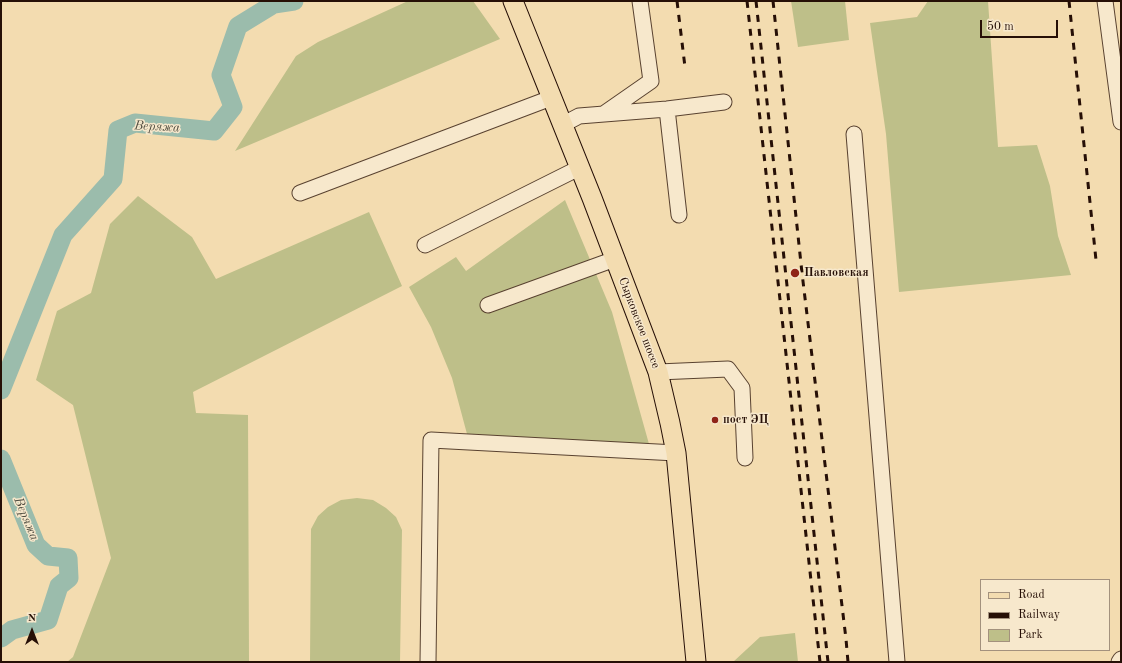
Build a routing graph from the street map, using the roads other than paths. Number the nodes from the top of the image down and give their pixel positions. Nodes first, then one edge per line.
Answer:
1 (513, 1) edge
2 (640, 1) edge
3 (1105, 1) edge
4 (551, 98) junction
5 (724, 102) dead end
6 (667, 108) junction
7 (604, 114) junction
8 (1121, 122) edge
9 (562, 125) junction
10 (854, 134) dead end
11 (579, 168) junction
12 (300, 194) dead end
13 (679, 215) dead end
14 (425, 245) dead end
15 (615, 259) junction
16 (488, 305) dead end
17 (658, 372) junction
18 (676, 453) junction
19 (745, 458) dead end
20 (1121, 659) edge
21 (428, 662) edge
22 (696, 662) edge
23 (897, 662) edge
24 (1119, 662) edge

1 - 4 main road, Сырковское шоссе
2 - 7 lane
3 - 8 lane
4 - 9 main road, Сырковское шоссе
4 - 12 lane
5 - 6 lane
6 - 7 lane
6 - 13 lane
7 - 9 lane
9 - 11 main road, Сырковское шоссе
10 - 23 lane
11 - 14 lane
11 - 15 main road, Сырковское шоссе
15 - 16 lane
15 - 17 main road, Сырковское шоссе
17 - 18 main road, Сырковское шоссе
17 - 19 lane
18 - 21 lane
18 - 22 main road, Сырковское шоссе
20 - 24 lane

